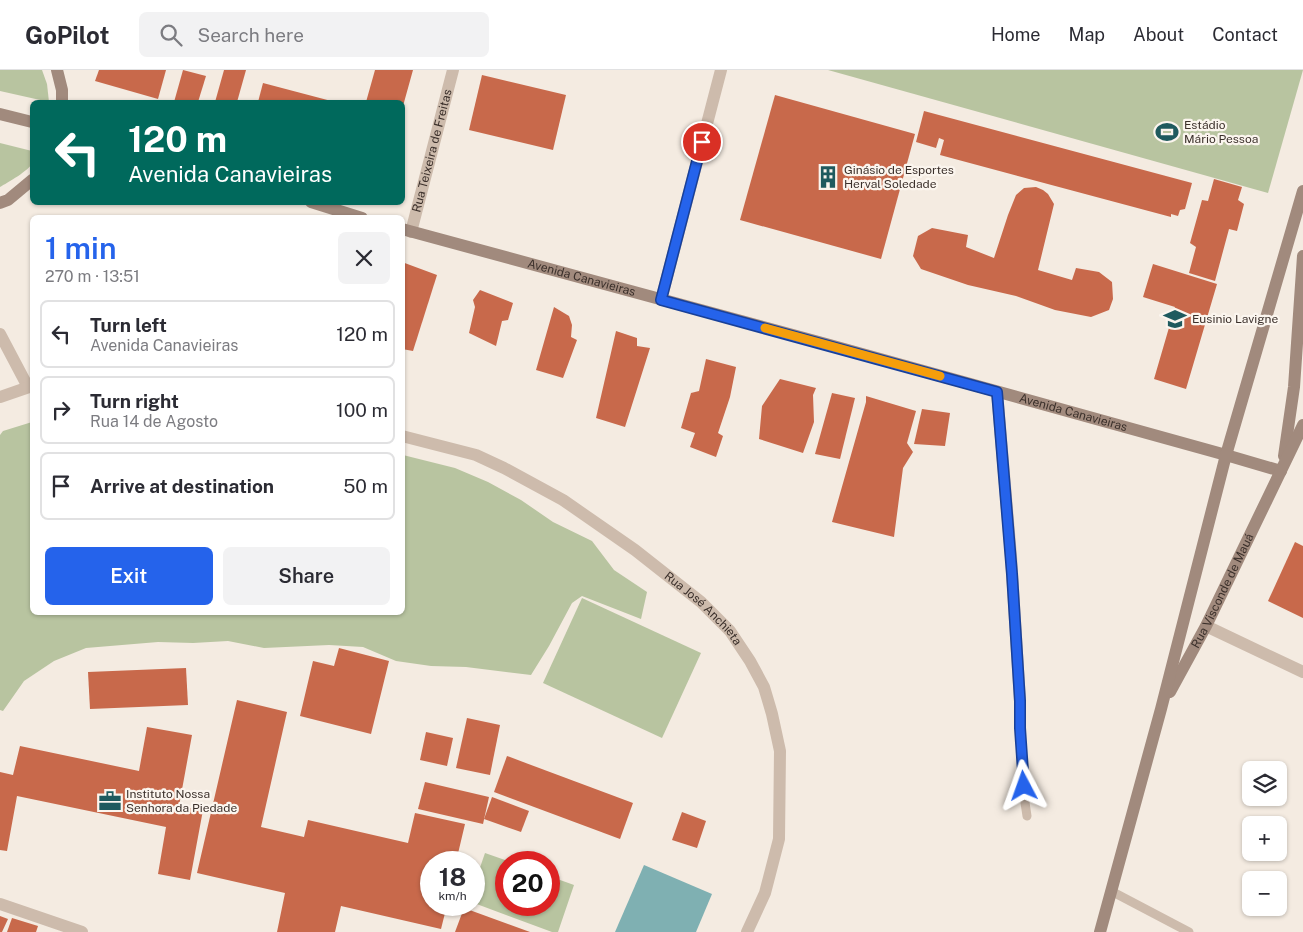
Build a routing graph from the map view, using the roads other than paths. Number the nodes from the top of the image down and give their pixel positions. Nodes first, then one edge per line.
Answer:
1 (57, 70) edge
2 (453, 70) edge
3 (721, 70) edge
4 (62, 100) edge
5 (0, 114) edge
6 (30, 122) edge
7 (30, 182) edge
8 (1303, 191) edge
9 (0, 203) edge
10 (321, 205) edge
11 (352, 215) edge
12 (407, 231) edge
13 (1303, 256) edge
14 (661, 300) junction
15 (0, 334) edge
16 (30, 387) edge
17 (997, 392) junction
18 (0, 397) edge
19 (1303, 425) edge
20 (405, 437) edge
21 (1226, 455) junction
22 (1281, 471) junction
23 (1206, 626) junction
24 (1303, 672) edge
25 (1020, 701) joint
26 (1160, 709) junction
27 (1027, 816) dead end
28 (1111, 892) junction
29 (0, 904) edge
30 (82, 932) edge
31 (747, 932) edge
32 (1100, 932) edge
33 (1189, 932) edge

1 - 4 main road
2 - 12 street, Rua Teixeira de Freitas
3 - 14 street
5 - 6 main road
7 - 9 main road
8 - 21 main road, Rua Visconde de Mauá
10 - 11 main road
12 - 14 main road, Avenida Canavieiras
13 - 22 main road
14 - 17 main road, Avenida Canavieiras
15 - 16 street
16 - 18 street
17 - 21 main road, Avenida Canavieiras
17 - 25 street
19 - 22 main road, Rua Visconde de Mauá
20 - 31 street, Rua José Anchieta
21 - 22 main road, Avenida Canavieiras
21 - 26 main road, Rua Visconde de Mauá
22 - 23 main road, Rua Visconde de Mauá
23 - 24 street
23 - 26 main road, Rua Visconde de Mauá
25 - 27 lane
26 - 28 main road, Rua Visconde de Mauá
28 - 32 main road, Rua Visconde de Mauá
28 - 33 lane
29 - 30 street

